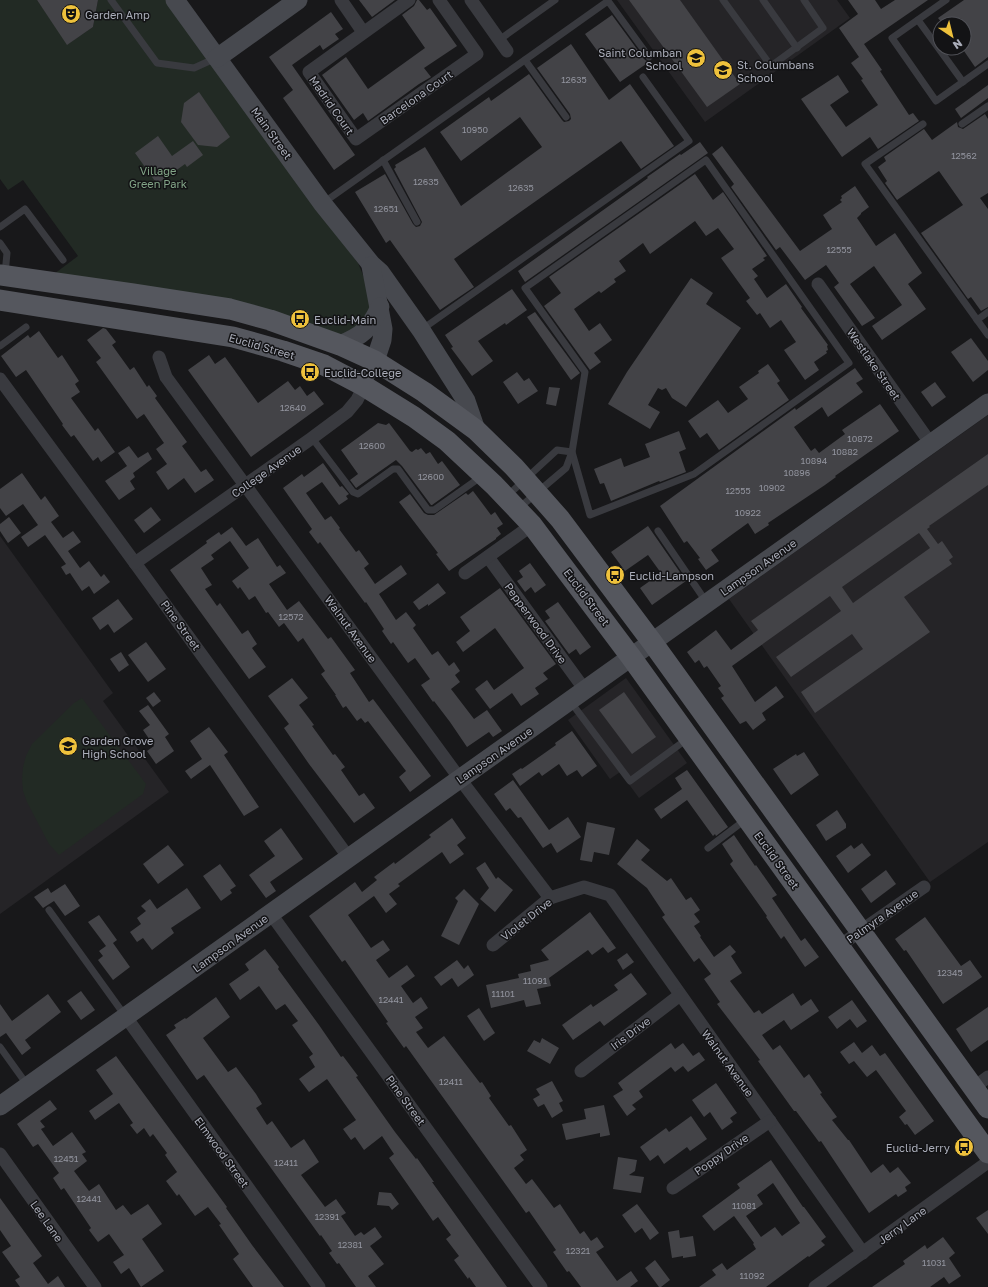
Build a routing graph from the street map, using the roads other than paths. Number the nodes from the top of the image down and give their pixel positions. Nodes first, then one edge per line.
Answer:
1 (111, 0) edge
2 (175, 0) edge
3 (298, 0) edge
4 (341, 0) edge
5 (409, 0) edge
6 (439, 0) edge
7 (471, 0) edge
8 (555, 0) edge
9 (723, 0) edge
10 (763, 0) edge
11 (804, 0) edge
12 (946, 0) edge
13 (918, 20) junction
14 (363, 32) junction
15 (499, 40) junction
16 (798, 48) junction
17 (507, 50) dead end
18 (649, 57) dead end
19 (217, 58) junction
20 (525, 60) junction
21 (988, 64) edge
22 (643, 77) dead end
23 (966, 80) junction
24 (988, 106) edge
25 (566, 117) dead end
26 (924, 124) dead end
27 (962, 124) dead end
28 (356, 139) joint
29 (383, 160) junction
30 (322, 203) junction
31 (417, 222) dead end
32 (0, 227) edge
33 (0, 243) edge
34 (63, 260) dead end
35 (371, 264) junction
36 (3, 276) edge
37 (818, 284) dead end
38 (0, 300) edge
39 (380, 307) junction
40 (988, 312) edge
41 (977, 320) junction
42 (26, 327) dead end
43 (421, 330) junction
44 (988, 335) edge
45 (340, 345) junction
46 (0, 346) edge
47 (159, 357) dead end
48 (374, 361) junction
49 (0, 380) edge
50 (364, 386) junction
51 (988, 403) edge
52 (476, 430) junction
53 (312, 438) junction
54 (931, 444) junction
55 (572, 452) junction
56 (484, 475) junction
57 (246, 485) junction
58 (531, 485) junction
59 (512, 503) junction
60 (532, 525) junction
61 (658, 531) dead end
62 (488, 557) junction
63 (136, 563) junction
64 (465, 573) dead end
65 (707, 603) junction
66 (652, 642) junction
67 (631, 657) junction
68 (578, 695) junction
69 (689, 738) junction
70 (460, 779) junction
71 (747, 819) junction
72 (708, 848) dead end
73 (349, 858) junction
74 (584, 887) joint
75 (924, 887) dead end
76 (550, 898) junction
77 (49, 910) dead end
78 (271, 914) junction
79 (860, 931) junction
80 (493, 945) dead end
81 (839, 946) junction
82 (680, 995) junction
83 (126, 1017) junction
84 (0, 1047) edge
85 (581, 1071) dead end
86 (981, 1082) edge
87 (28, 1086) junction
88 (0, 1106) edge
89 (988, 1108) edge
90 (770, 1121) junction
91 (0, 1154) edge
92 (988, 1154) edge
93 (988, 1162) edge
94 (673, 1188) dead end
95 (863, 1253) junction
96 (95, 1287) edge
97 (319, 1287) edge
98 (541, 1287) edge
99 (816, 1287) edge

1 - 19 lane
2 - 19 street, Main Street
3 - 19 street
4 - 14 street
5 - 14 street
6 - 28 street, Barcelona Court
7 - 15 street
8 - 15 lane
9 - 16 lane
10 - 16 lane
11 - 16 lane
12 - 13 lane
13 - 23 lane
13 - 23 lane
14 - 28 street, Madrid Court
15 - 17 street
18 - 20 lane
19 - 30 street, Main Street
20 - 25 lane
20 - 29 lane
21 - 23 lane
22 - 43 lane
24 - 27 lane
26 - 41 lane
29 - 30 lane
29 - 31 lane
30 - 35 street, Main Street
32 - 34 lane
33 - 36 lane
35 - 39 street, Main Street
35 - 43 street, Main Street
36 - 45 main road
37 - 54 street, Westlake Street
38 - 50 main road, Euclid Street
39 - 45 street
39 - 48 street, Main Street
40 - 41 lane
41 - 44 lane
42 - 46 lane
43 - 52 street, Main Street
45 - 48 main road
47 - 57 street, Walnut Avenue
48 - 50 street, College Avenue
48 - 52 main road
49 - 63 street, Pine Street
50 - 53 street, College Avenue
50 - 56 main road, Euclid Street
51 - 54 street, Lampson Avenue
52 - 58 main road
53 - 56 lane
53 - 57 street, College Avenue
54 - 65 street, Lampson Avenue
55 - 55 lane
55 - 58 lane
55 - 58 lane
56 - 59 main road, Euclid Street
57 - 63 street, College Avenue
57 - 70 street, Walnut Avenue
58 - 59 lane
58 - 59 lane
58 - 66 main road
59 - 60 main road, Euclid Street
60 - 62 street
60 - 67 main road, Euclid Street
61 - 65 lane
62 - 64 street
62 - 68 street, Pepperwood Drive
63 - 73 street, Pine Street
65 - 66 street, Lampson Avenue
66 - 67 street, Lampson Avenue
66 - 79 main road
67 - 68 street, Lampson Avenue
67 - 69 main road, Euclid Street
68 - 69 lane
68 - 70 street, Lampson Avenue
69 - 71 main road, Euclid Street
70 - 73 street, Lampson Avenue
70 - 76 street, Walnut Avenue
71 - 72 lane
71 - 81 main road, Euclid Street
73 - 78 street, Lampson Avenue
74 - 76 street, Violet Drive
74 - 82 street, Walnut Avenue
75 - 79 street, Palmyra Avenue
76 - 80 street, Violet Drive
77 - 83 lane
78 - 83 street, Lampson Avenue
78 - 98 street, Pine Street
79 - 81 street, Palmyra Avenue
79 - 86 main road
81 - 92 main road, Euclid Street
82 - 85 street, Iris Drive
82 - 90 street, Walnut Avenue
83 - 87 street, Lampson Avenue
83 - 97 street, Elmwood Street
84 - 87 lane
86 - 89 main road
87 - 88 street, Lampson Avenue
90 - 94 street, Poppy Drive
90 - 95 street, Walnut Avenue
91 - 96 street, Lee Lane
93 - 95 street, Jerry Lane
95 - 99 street, Jerry Lane

